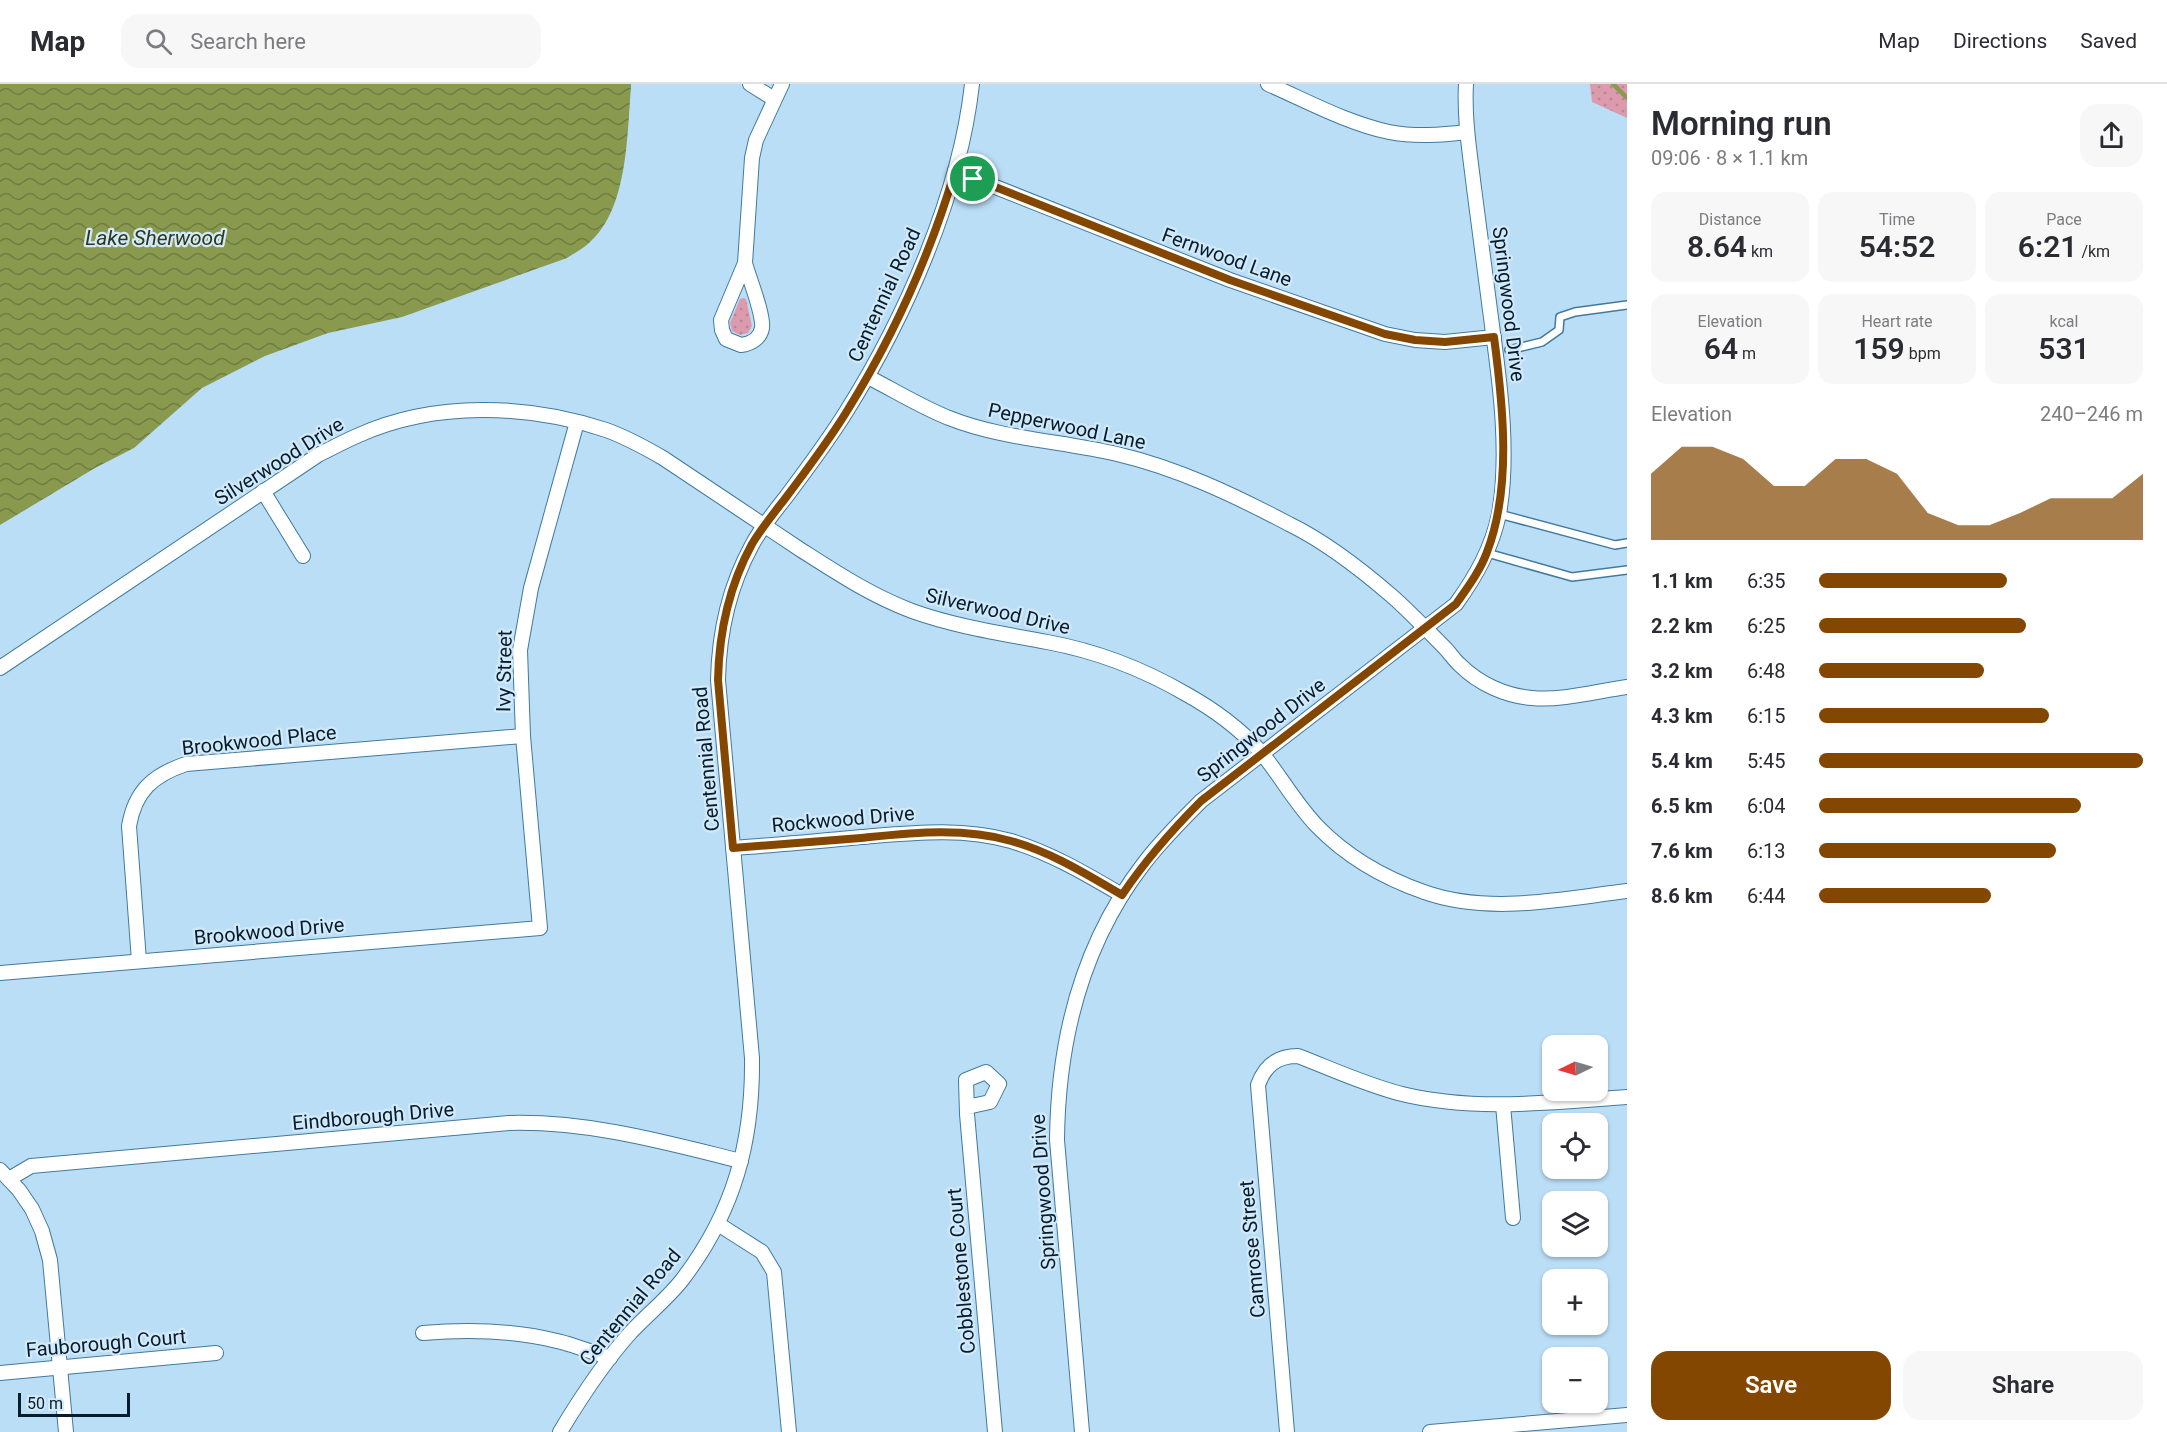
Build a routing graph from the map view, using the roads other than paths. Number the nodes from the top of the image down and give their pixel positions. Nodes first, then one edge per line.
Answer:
1 (750, 84) edge
2 (782, 84) edge
3 (972, 84) edge
4 (1268, 84) edge
5 (1466, 84) edge
6 (774, 99) junction
7 (1467, 132) junction
8 (955, 171) junction
9 (745, 263) junction
10 (1627, 305) edge
11 (1494, 337) junction
12 (1509, 350) dead end
13 (868, 377) junction
14 (577, 422) junction
15 (263, 491) junction
16 (1499, 514) junction
17 (764, 526) junction
18 (1627, 543) edge
19 (1487, 553) junction
20 (303, 556) dead end
21 (1627, 570) edge
22 (1424, 628) junction
23 (0, 668) edge
24 (1627, 687) edge
25 (523, 736) junction
26 (1262, 753) junction
27 (733, 848) junction
28 (1627, 891) edge
29 (1122, 895) junction
30 (540, 928) joint
31 (140, 961) junction
32 (0, 973) edge
33 (1627, 1097) edge
34 (1503, 1105) junction
35 (967, 1107) dead end
36 (741, 1161) junction
37 (4, 1174) edge
38 (1513, 1218) dead end
39 (718, 1224) junction
40 (423, 1333) dead end
41 (216, 1353) dead end
42 (609, 1358) junction
43 (60, 1367) junction
44 (0, 1373) edge
45 (1627, 1415) edge
46 (66, 1432) edge
47 (560, 1432) edge
48 (789, 1432) edge
49 (995, 1432) edge
50 (1082, 1432) edge
51 (1287, 1432) edge
52 (1430, 1432) edge

1 - 6 street
2 - 6 street
3 - 8 street, Centennial Road
4 - 7 street
5 - 7 street, Springwood Drive
6 - 9 street
7 - 11 street, Springwood Drive
8 - 11 street, Fernwood Lane
8 - 13 street, Centennial Road
9 - 9 street
10 - 12 lane
11 - 16 street, Springwood Drive
13 - 17 street, Centennial Road
13 - 22 street, Pepperwood Lane
14 - 15 street, Silverwood Drive
14 - 17 street, Silverwood Drive
14 - 25 street, Ivy Street
15 - 20 street
15 - 23 street, Silverwood Drive
16 - 18 lane
16 - 19 street, Springwood Drive
17 - 26 street, Silverwood Drive
17 - 27 street, Centennial Road
19 - 21 lane
19 - 22 street, Springwood Drive
22 - 24 street, Pepperwood Lane
22 - 26 street, Springwood Drive
25 - 30 street, Ivy Street
25 - 31 street, Brookwood Place
26 - 28 street, Silverwood Drive
26 - 29 street, Springwood Drive
27 - 29 street, Rockwood Drive
27 - 36 street, Centennial Road
29 - 50 street, Springwood Drive
30 - 31 street, Brookwood Drive
31 - 32 street, Brookwood Drive
33 - 34 street
34 - 38 street
34 - 51 street, Camrose Street
35 - 49 street, Cobblestone Court
36 - 37 street, Eindborough Drive
36 - 39 street, Centennial Road
37 - 43 street
39 - 42 street, Centennial Road
39 - 48 street
40 - 42 street
41 - 43 street, Fauborough Court
42 - 47 street, Centennial Road
43 - 44 street, Fauborough Court
43 - 46 street
45 - 52 street

